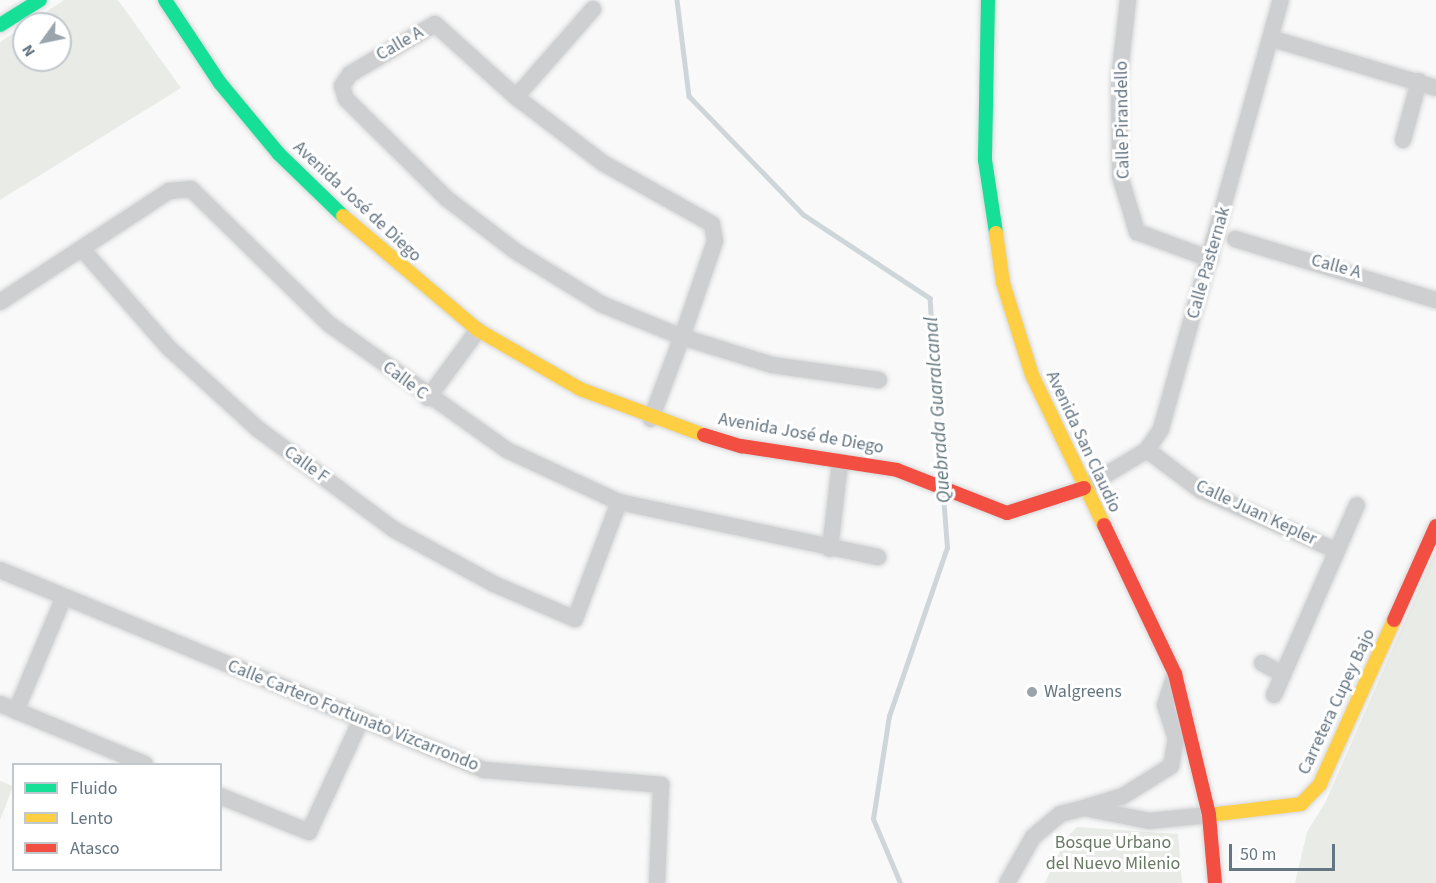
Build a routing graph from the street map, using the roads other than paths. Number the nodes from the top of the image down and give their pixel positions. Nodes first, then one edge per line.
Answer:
1 (40, 0) edge
2 (165, 0) edge
3 (988, 0) edge
4 (1128, 0) edge
5 (1281, 0) edge
6 (593, 9) dead end
7 (0, 25) edge
8 (1273, 39) junction
9 (1419, 81) junction
10 (1436, 88) edge
11 (516, 97) junction
12 (1403, 140) dead end
13 (1235, 239) dead end
14 (82, 249) junction
15 (1210, 259) junction
16 (1436, 300) edge
17 (0, 302) edge
18 (478, 330) junction
19 (682, 337) junction
20 (879, 380) dead end
21 (428, 399) junction
22 (651, 419) junction
23 (1147, 450) junction
24 (840, 462) junction
25 (1084, 488) junction
26 (619, 502) junction
27 (1357, 506) dead end
28 (1436, 526) edge
29 (830, 549) junction
30 (1337, 551) junction
31 (878, 556) dead end
32 (0, 570) edge
33 (64, 597) junction
34 (1262, 663) dead end
35 (1175, 674) junction
36 (1283, 674) junction
37 (1274, 695) dead end
38 (0, 704) edge
39 (16, 711) junction
40 (361, 720) junction
41 (141, 763) edge
42 (222, 797) edge
43 (1084, 808) junction
44 (1209, 815) junction
45 (657, 883) edge
46 (1007, 883) edge
47 (1215, 883) edge

1 - 7 street
2 - 18 street, Avenida José de Diego
3 - 25 street, Avenida San Claudio
4 - 15 street, Calle Pirandello
5 - 8 street, Calle Pasternak
6 - 11 street
8 - 9 street
8 - 15 street, Calle Pasternak
9 - 10 street
9 - 12 street
11 - 19 street, Calle A
11 - 19 street, Calle A
13 - 16 street, Calle A
14 - 17 street, Calle C
14 - 21 street, Calle C
14 - 26 street, Calle F
15 - 23 street, Calle Pasternak
18 - 21 street
18 - 22 street, Avenida José de Diego
19 - 20 street, Calle A
19 - 22 street, Calle A
21 - 26 street, Calle C
22 - 24 street, Avenida José de Diego
23 - 25 street, Calle Pasternak
23 - 30 street, Calle Juan Kepler
24 - 25 street, Avenida José de Diego
24 - 29 street
25 - 35 street, Avenida San Claudio
26 - 29 street, Calle C
27 - 30 street, Calle Juan Kepler
28 - 44 street, Carretera Cupey Bajo
29 - 31 street, Calle C
30 - 36 street, Calle Juan Kepler
32 - 33 street, Calle Cartero Fortunato Vizcarrondo
33 - 39 street
33 - 40 street, Calle Cartero Fortunato Vizcarrondo
34 - 36 street
35 - 43 street
35 - 44 street, Avenida San Claudio
36 - 37 street, Calle Juan Kepler
38 - 39 street
39 - 41 street
40 - 42 street
40 - 45 street, Calle Cartero Fortunato Vizcarrondo
43 - 44 street
43 - 46 street
44 - 47 street, Avenida San Claudio

